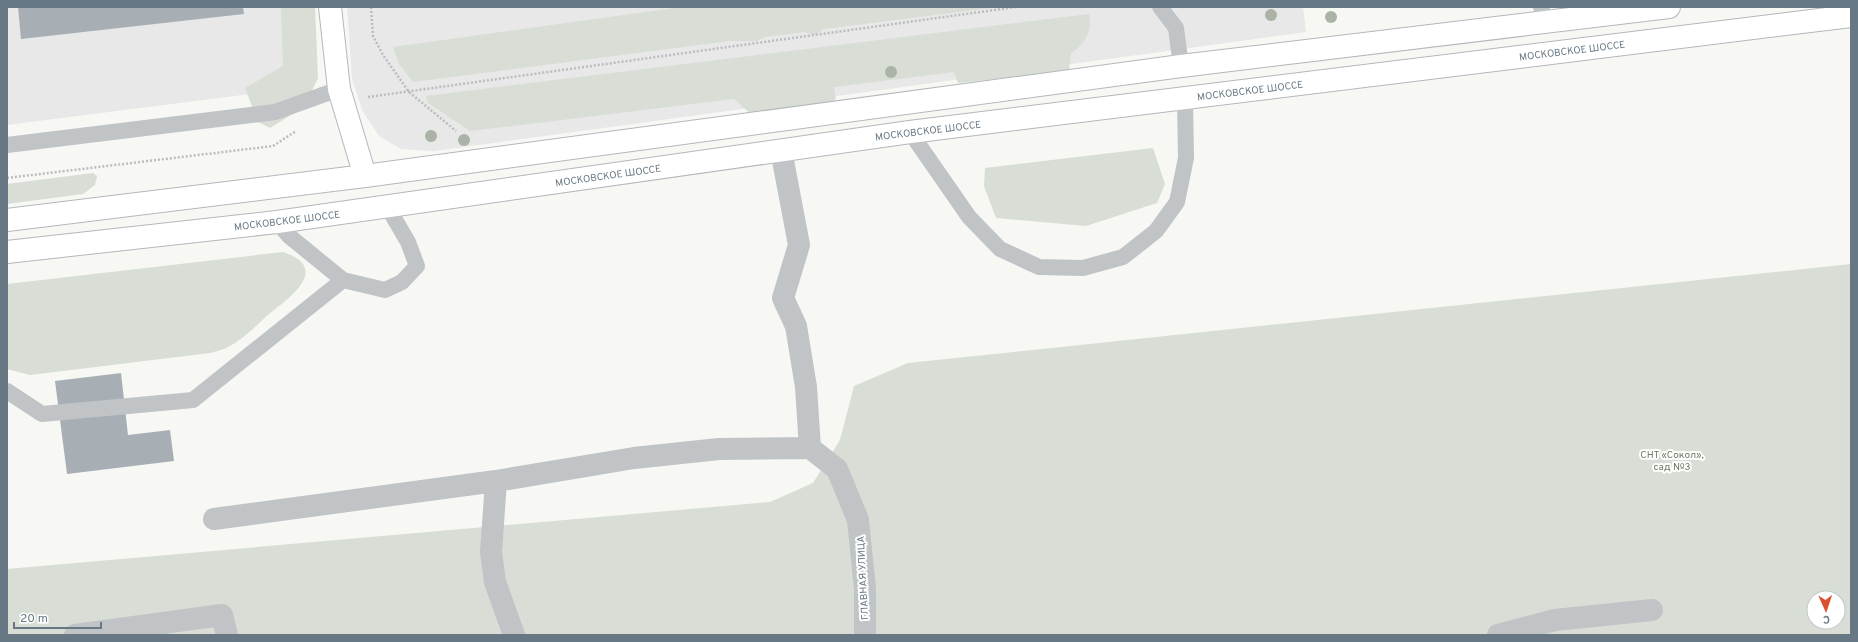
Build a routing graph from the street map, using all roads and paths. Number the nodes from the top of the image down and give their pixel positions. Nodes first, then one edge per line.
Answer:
1 (330, 7) edge
2 (372, 7) edge
3 (1016, 7) edge
4 (1160, 7) edge
5 (1669, 7) edge
6 (1543, 14) edge
7 (1851, 16) edge
8 (1181, 66) junction
9 (409, 92) junction
10 (340, 95) junction
11 (1185, 98) junction
12 (298, 130) dead end
13 (456, 131) dead end
14 (910, 132) junction
15 (7, 145) edge
16 (781, 150) junction
17 (365, 176) junction
18 (7, 178) edge
19 (387, 206) junction
20 (7, 220) edge
21 (277, 222) junction
22 (7, 252) edge
23 (343, 280) junction
24 (7, 391) edge
25 (810, 448) junction
26 (496, 481) junction
27 (214, 519) dead end
28 (1652, 610) dead end
29 (224, 625) edge
30 (75, 635) edge
31 (514, 635) edge
32 (865, 635) edge
33 (1498, 635) edge

1 - 10 main road
2 - 9 path
3 - 9 path
4 - 8 lane
5 - 6 main road
6 - 8 main road
7 - 11 main road, МОСКОВСКОЕ ШОССЕ
8 - 11 main road
8 - 17 main road
9 - 10 path
9 - 13 path
10 - 15 lane
10 - 17 main road
11 - 14 main road, МОСКОВСКОЕ ШОССЕ
11 - 14 lane
12 - 18 path
14 - 16 main road, МОСКОВСКОЕ ШОССЕ
16 - 19 main road, МОСКОВСКОЕ ШОССЕ
16 - 25 street
17 - 19 main road
17 - 20 main road
19 - 21 main road, МОСКОВСКОЕ ШОССЕ
19 - 23 lane
21 - 22 main road, МОСКОВСКОЕ ШОССЕ
21 - 23 lane
23 - 24 lane
25 - 26 street
25 - 32 street, ГЛАВНАЯ УЛИЦА
26 - 27 street
26 - 31 street
28 - 33 street
29 - 30 street

